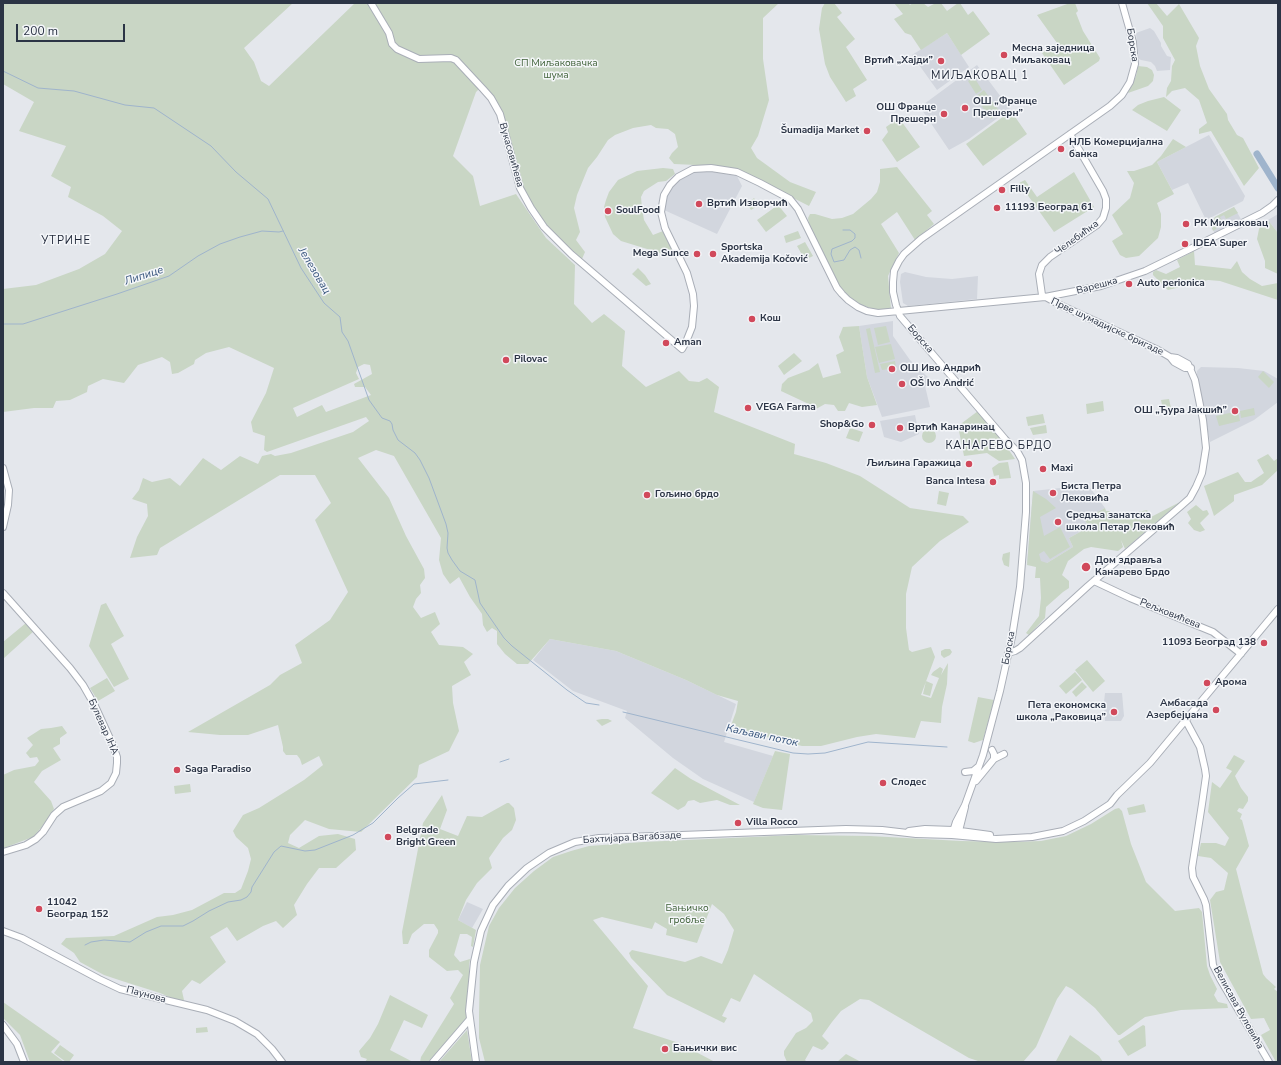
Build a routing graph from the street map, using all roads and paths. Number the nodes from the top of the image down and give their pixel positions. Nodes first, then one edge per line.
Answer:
1 (371, 3) edge
2 (1122, 3) edge
3 (1070, 134) junction
4 (1278, 200) edge
5 (1060, 295) junction
6 (1045, 297) junction
7 (1060, 306) junction
8 (898, 312) junction
9 (682, 349) joint
10 (3, 468) edge
11 (3, 527) edge
12 (1094, 581) junction
13 (3, 593) edge
14 (1278, 609) edge
15 (1008, 653) junction
16 (1241, 654) junction
17 (1186, 721) junction
18 (992, 750) dead end
19 (1004, 754) dead end
20 (994, 759) junction
21 (980, 764) junction
22 (973, 785) junction
23 (955, 833) junction
24 (3, 852) edge
25 (3, 931) edge
26 (470, 1019) junction
27 (3, 1025) edge
28 (24, 1062) edge
29 (282, 1062) edge
30 (432, 1062) edge
31 (476, 1062) edge
32 (1269, 1062) edge

1 - 9 street, Вукасовићева
2 - 3 street, Борска
3 - 6 street, Челебићка
3 - 8 street, Борска
4 - 5 street, Варешка
5 - 6 street, Варешка
5 - 7 street
6 - 7 street, Прве шумадијске бригаде
6 - 8 street, Варешка
7 - 12 street, Прве шумадијске бригаде
8 - 9 street, Варешка
8 - 15 street, Борска
10 - 11 street
12 - 15 street
12 - 16 street, Рељковићева
13 - 24 street, Булевар ЈНА
14 - 16 street, Бахтијара Вагабзаде
15 - 21 street, Борска
16 - 17 street, Бахтијара Вагабзаде
17 - 23 street, Бахтијара Вагабзаде
17 - 32 street, Велисава Вуловића
18 - 20 street
19 - 20 street
20 - 22 street
21 - 22 street, Борска
21 - 22 street
22 - 23 street, Борска
23 - 26 street, Бахтијара Вагабзаде
25 - 29 street, Паунова
26 - 30 street
26 - 31 street, Бахтијара Вагабзаде
27 - 28 street

